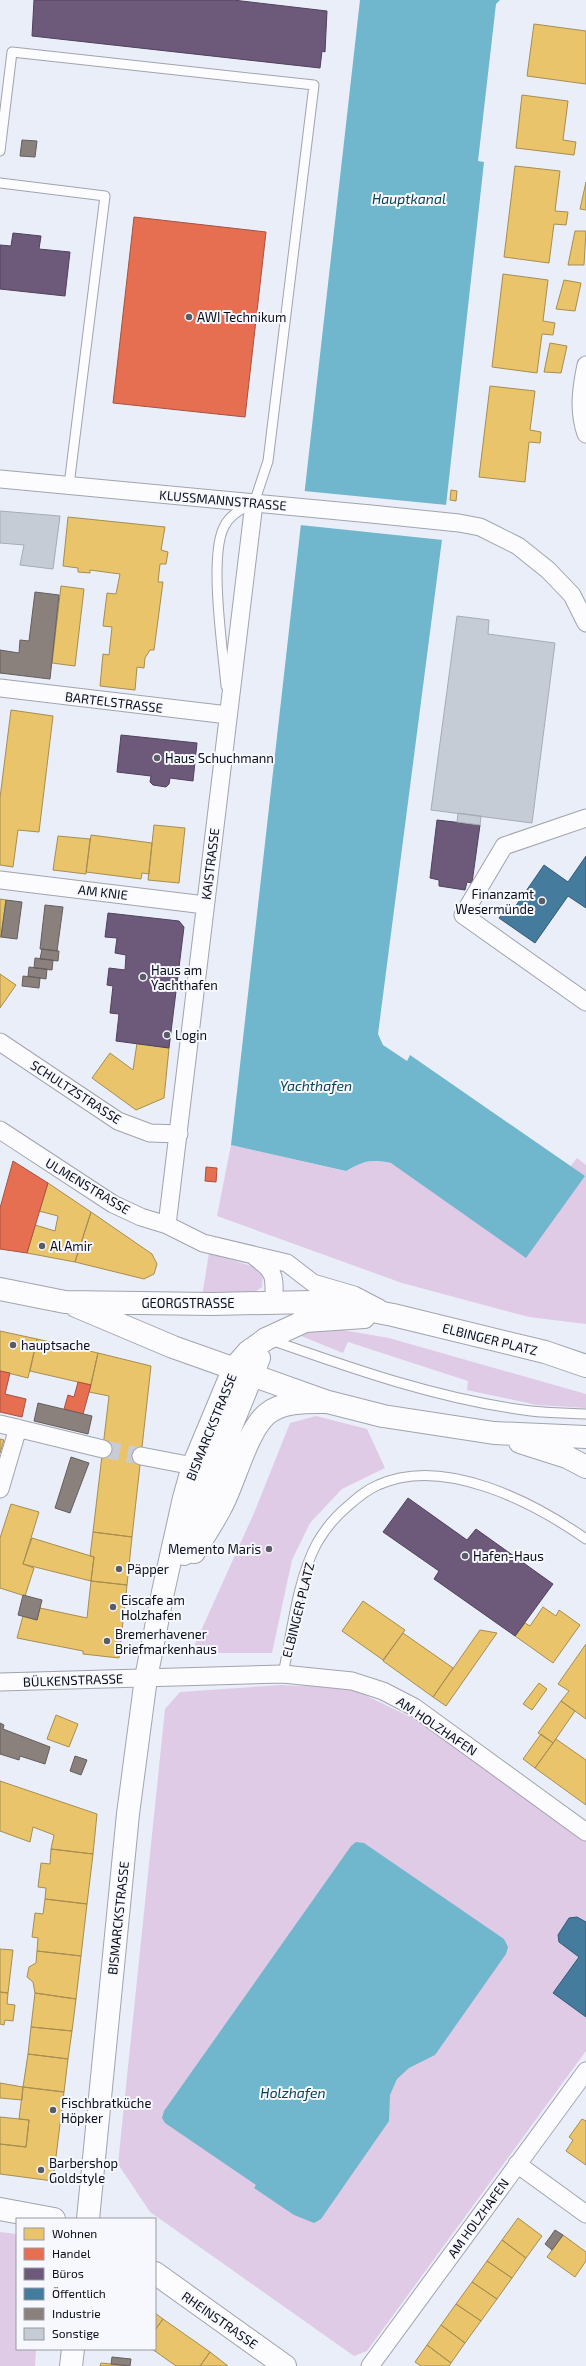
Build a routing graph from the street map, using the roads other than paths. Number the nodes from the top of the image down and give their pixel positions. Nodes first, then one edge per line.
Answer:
1 (0, 151) edge
2 (0, 183) edge
3 (586, 365) edge
4 (586, 434) edge
5 (0, 479) edge
6 (70, 485) junction
7 (254, 502) junction
8 (585, 618) edge
9 (0, 688) edge
10 (228, 715) junction
11 (586, 818) edge
12 (0, 880) edge
13 (205, 905) junction
14 (586, 1002) edge
15 (0, 1042) edge
16 (0, 1130) edge
17 (179, 1134) junction
18 (167, 1225) junction
19 (203, 1243) joint
20 (253, 1256) junction
21 (0, 1289) edge
22 (65, 1302) junction
23 (274, 1302) junction
24 (393, 1315) junction
25 (266, 1338) junction
26 (545, 1352) junction
27 (586, 1354) edge
28 (586, 1366) edge
29 (243, 1372) junction
30 (328, 1402) junction
31 (586, 1414) edge
32 (0, 1424) edge
33 (18, 1428) junction
34 (494, 1433) junction
35 (586, 1437) edge
36 (103, 1449) tunnel mouth
37 (141, 1456) tunnel mouth
38 (193, 1466) junction
39 (586, 1467) edge
40 (0, 1489) edge
41 (586, 1539) edge
42 (174, 1581) junction
43 (158, 1618) junction
44 (283, 1674) junction
45 (146, 1678) junction
46 (0, 1682) edge
47 (586, 1832) edge
48 (586, 2071) edge
49 (517, 2164) junction
50 (0, 2209) edge
51 (586, 2214) edge
52 (49, 2218) edge
53 (88, 2218) edge
54 (156, 2274) edge
55 (73, 2350) edge
56 (71, 2366) edge
57 (285, 2366) edge
58 (370, 2366) edge

1 - 7 lane
2 - 6 lane
3 - 4 street
5 - 6 street, KLUSSMANNSTRASSE
6 - 7 street, KLUSSMANNSTRASSE
7 - 8 street, KLUSSMANNSTRASSE
7 - 10 street, KAISTRASSE
7 - 10 lane
9 - 10 street, BARTELSTRASSE
10 - 13 street, KAISTRASSE
11 - 14 street
12 - 13 street, AM KNIE
13 - 17 street, KAISTRASSE
15 - 17 street, SCHULTZSTRASSE
16 - 18 street, ULMENSTRASSE
17 - 18 street, KAISTRASSE
18 - 19 street, ULMENSTRASSE
19 - 20 street, ELBINGER PLATZ
20 - 23 street, ELBINGER PLATZ
20 - 24 street, ELBINGER PLATZ
21 - 22 street, GEORGSTRASSE
22 - 23 street, GEORGSTRASSE
22 - 29 street, GEORGSTRASSE
23 - 24 street, ELBINGER PLATZ
23 - 25 street
24 - 25 street, ELBINGER PLATZ
24 - 26 street, ELBINGER PLATZ
25 - 29 street, BISMARCKSTRASSE
25 - 31 lane
26 - 27 street
26 - 28 street, ELBINGER PLATZ
29 - 30 street
29 - 38 street, BISMARCKSTRASSE
29 - 42 street, BISMARCKSTRASSE
30 - 34 street
30 - 42 street, BISMARCKSTRASSE
32 - 33 street
33 - 36 street
33 - 40 street
34 - 35 street
34 - 39 street
37 - 38 street
38 - 43 street, BISMARCKSTRASSE
41 - 44 lane, ELBINGER PLATZ
42 - 43 street, BISMARCKSTRASSE
43 - 45 street, BISMARCKSTRASSE
44 - 45 street, AM HOLZHAFEN
44 - 47 street, AM HOLZHAFEN
45 - 46 street, BÜLKENSTRASSE
45 - 53 street, BISMARCKSTRASSE
48 - 49 street, AM HOLZHAFEN
49 - 51 street
49 - 58 street, AM HOLZHAFEN
50 - 52 street
54 - 57 street, RHEINSTRASSE
55 - 56 street

